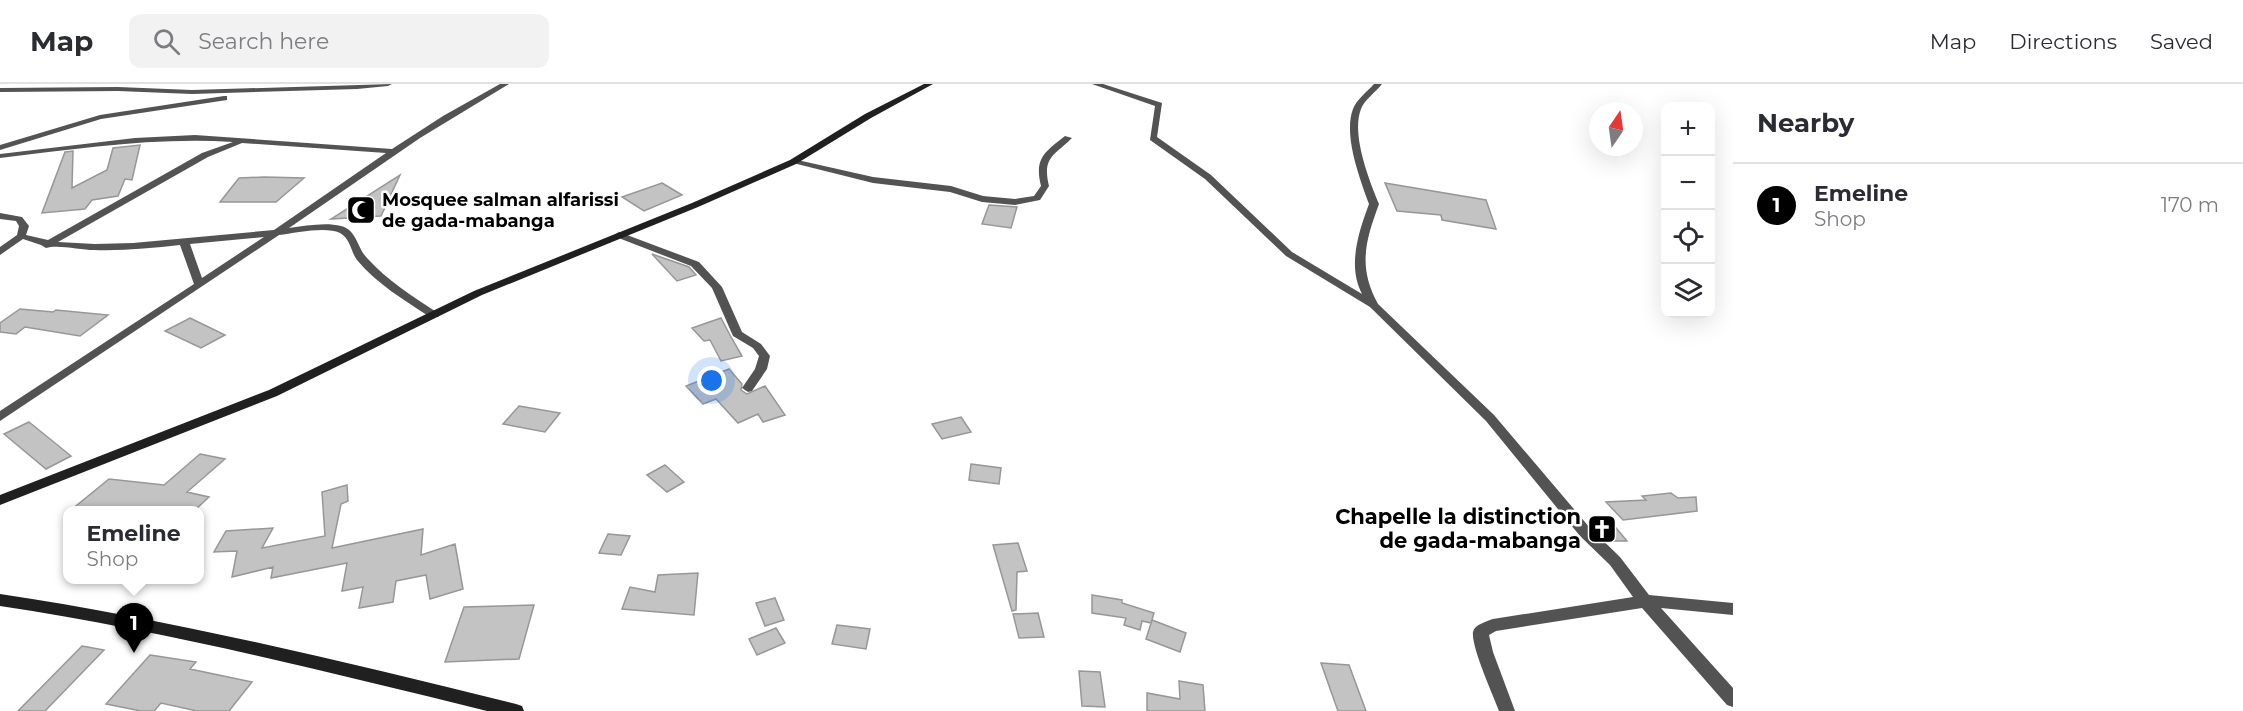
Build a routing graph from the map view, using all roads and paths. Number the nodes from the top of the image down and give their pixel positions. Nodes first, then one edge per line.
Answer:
1 (92, 84) edge
2 (388, 84) edge
3 (505, 84) edge
4 (929, 84) edge
5 (1096, 84) edge
6 (1378, 84) edge
7 (250, 87) edge
8 (264, 88) junction
9 (81, 89) junction
10 (0, 90) edge
11 (1068, 138) dead end
12 (245, 142) junction
13 (0, 148) edge
14 (392, 151) junction
15 (0, 156) edge
16 (794, 162) junction
17 (0, 216) edge
18 (276, 232) junction
19 (21, 236) junction
20 (619, 236) junction
21 (184, 242) junction
22 (46, 244) junction
23 (0, 252) edge
24 (199, 284) junction
25 (1374, 306) junction
26 (434, 315) junction
27 (748, 388) dead end
28 (0, 417) edge
29 (0, 500) edge
30 (0, 600) edge
31 (1645, 601) junction
32 (1733, 609) edge
33 (1733, 700) edge
34 (516, 711) edge
35 (1507, 711) edge

1 - 9 street
2 - 8 street
3 - 14 street
4 - 16 street
5 - 25 street
6 - 25 street
7 - 8 street
7 - 9 street
8 - 13 street
9 - 10 street
11 - 16 street
12 - 14 street
12 - 15 street
12 - 22 street
14 - 18 street
16 - 20 street
17 - 19 street
18 - 21 street
18 - 24 street
18 - 26 street
19 - 22 street
19 - 23 street
20 - 26 street
20 - 27 street
21 - 22 street
21 - 24 street
24 - 28 street
25 - 31 street
26 - 29 street
30 - 34 street
31 - 32 street
31 - 33 street
31 - 35 street

